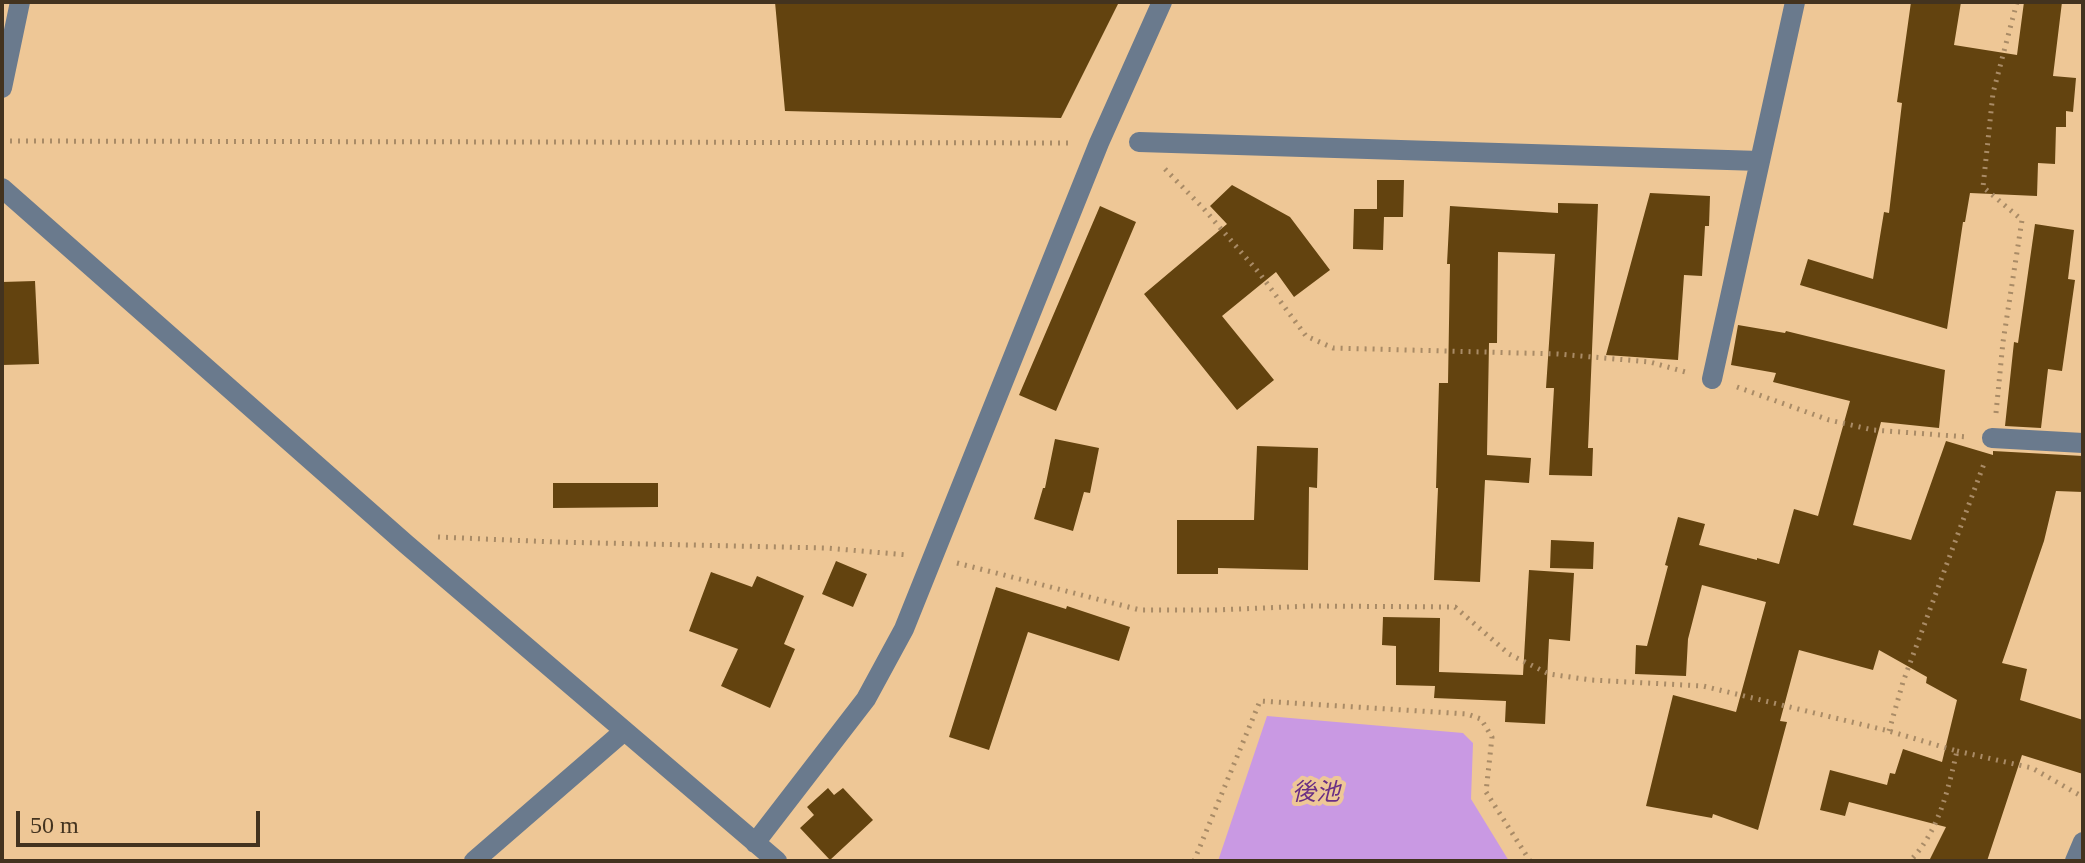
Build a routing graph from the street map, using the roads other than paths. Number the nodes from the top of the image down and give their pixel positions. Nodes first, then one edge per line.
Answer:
1 (20, 2) edge
2 (1162, 2) edge
3 (1795, 2) edge
4 (2, 88) edge
5 (1139, 142) road end
6 (1760, 161) junction
7 (2, 188) edge
8 (1712, 379) road end
9 (1992, 438) road end
10 (2083, 443) edge
11 (623, 732) junction
12 (2083, 842) edge
13 (755, 843) junction
14 (474, 861) edge
15 (777, 861) edge
16 (2075, 861) edge

1 - 4 street
2 - 13 street
3 - 6 street
5 - 6 street
6 - 8 street
7 - 11 street
9 - 10 street
11 - 13 street
11 - 14 street
12 - 16 street
13 - 15 street

